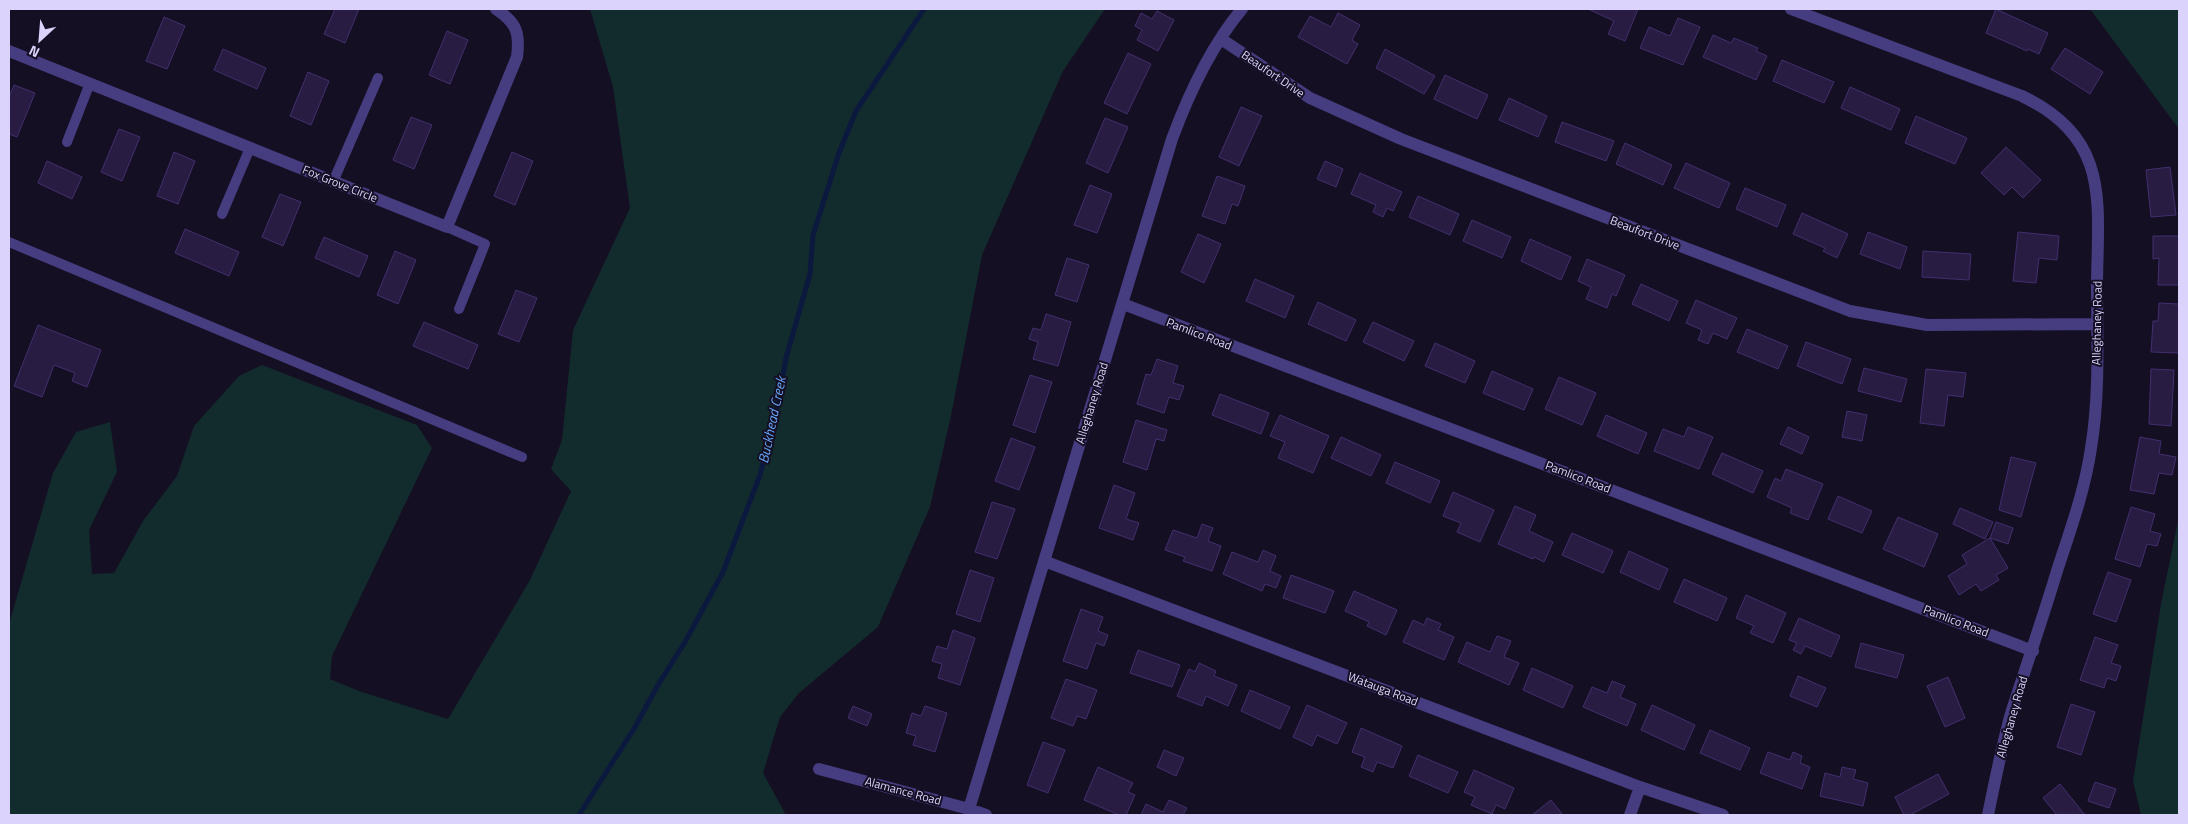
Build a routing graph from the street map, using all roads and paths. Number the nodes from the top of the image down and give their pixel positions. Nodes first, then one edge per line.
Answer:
1 (496, 9) edge
2 (1242, 9) edge
3 (1791, 9) edge
4 (1221, 38) junction
5 (9, 51) edge
6 (378, 78) dead end
7 (90, 83) junction
8 (67, 142) dead end
9 (250, 148) junction
10 (333, 182) junction
11 (222, 214) dead end
12 (447, 228) junction
13 (9, 242) edge
14 (1122, 304) junction
15 (459, 308) dead end
16 (2097, 324) junction
17 (522, 457) dead end
18 (1044, 560) junction
19 (2032, 651) junction
20 (819, 769) dead end
21 (1640, 787) junction
22 (969, 809) junction
23 (986, 815) edge
24 (1630, 815) edge
25 (1723, 815) edge
26 (1988, 815) edge

1 - 12 street
2 - 4 street, Alleghaney Road
3 - 16 street, Alleghaney Road
4 - 14 street, Alleghaney Road
4 - 16 street, Beaufort Drive
5 - 7 street, Fox Grove Circle
6 - 10 lane
7 - 8 lane
7 - 9 street, Fox Grove Circle
9 - 10 street, Fox Grove Circle
9 - 11 lane
10 - 12 street, Fox Grove Circle
12 - 15 lane
13 - 17 lane
14 - 18 street, Alleghaney Road
14 - 19 street, Pamlico Road
16 - 19 street, Alleghaney Road
18 - 21 street, Watauga Road
18 - 22 street, Alleghaney Road
19 - 26 street, Alleghaney Road
20 - 22 street, Alamance Road
21 - 24 street
21 - 25 street, Watauga Road
22 - 23 street, Alamance Road

